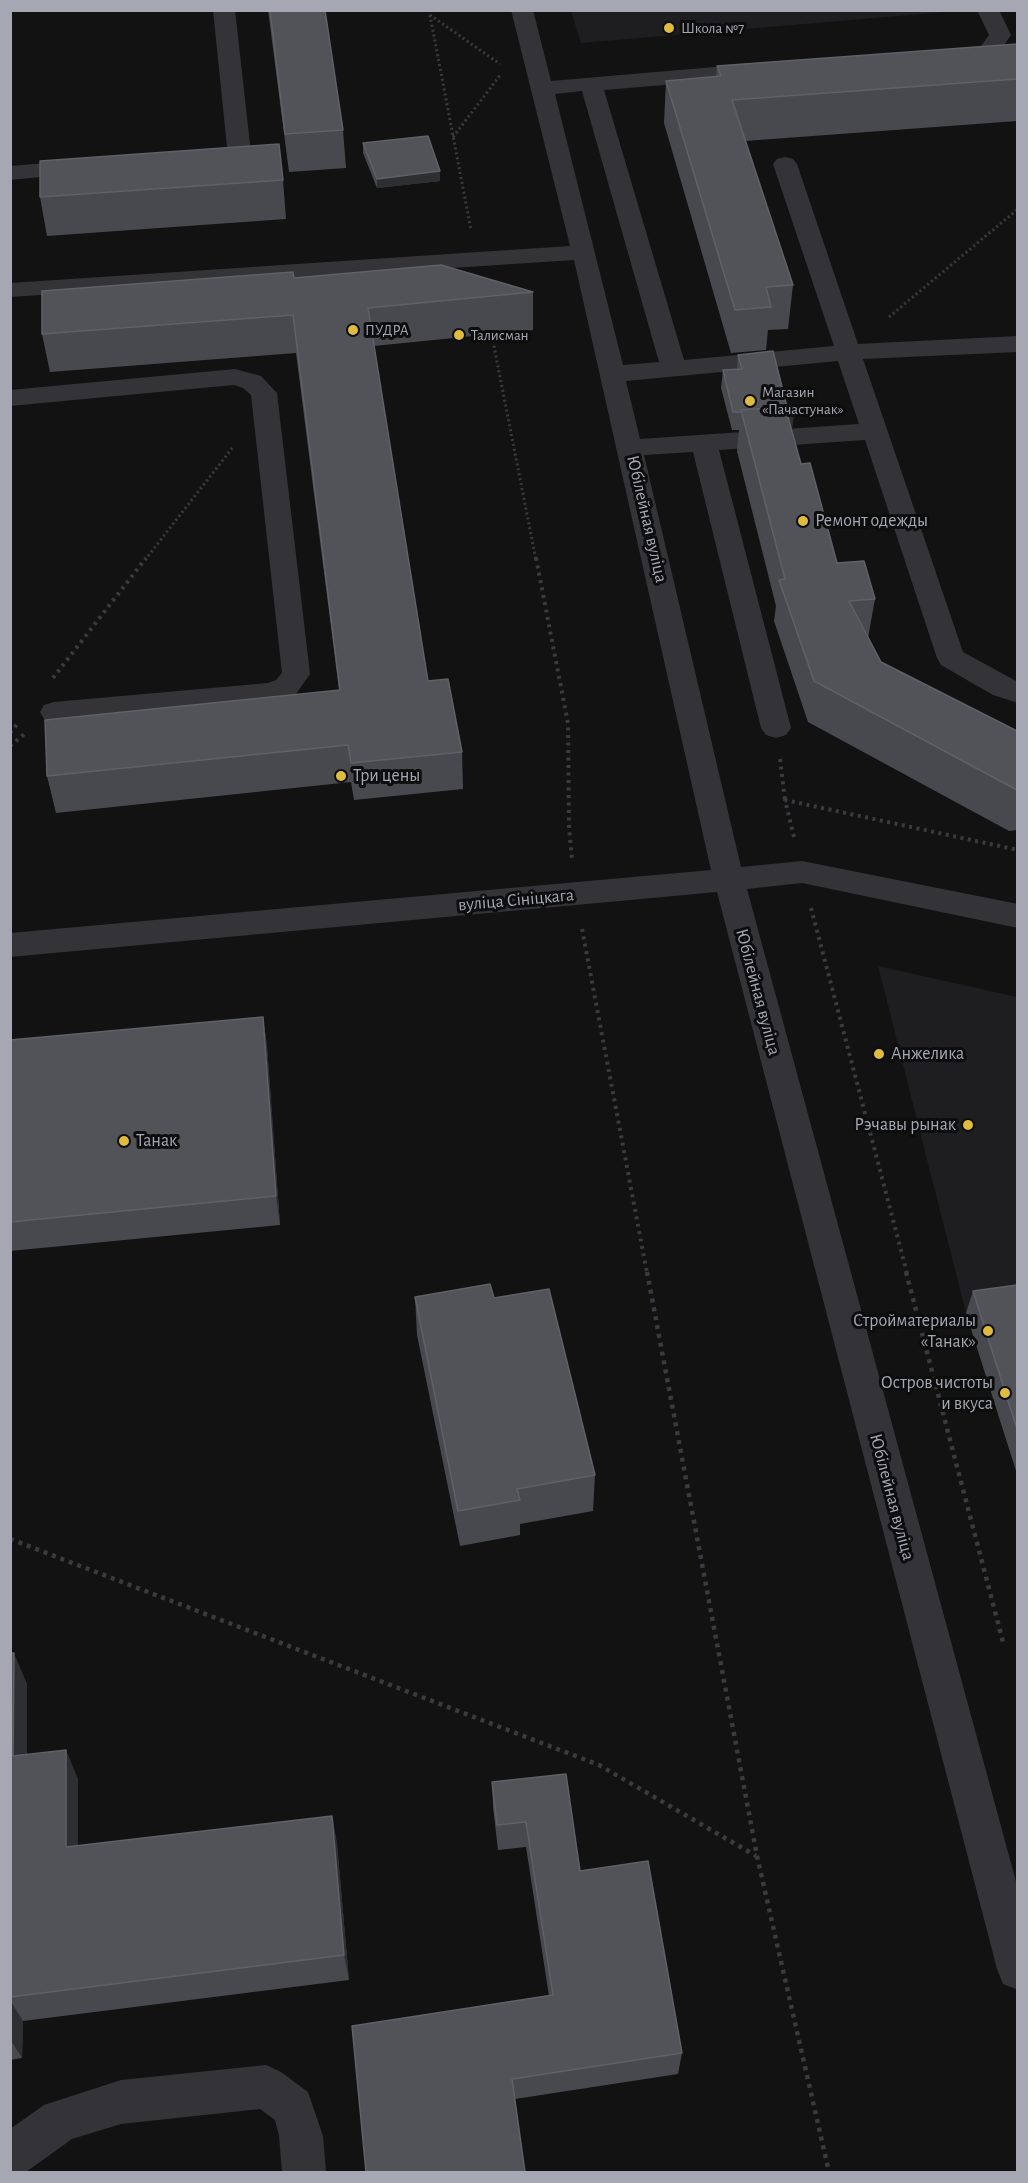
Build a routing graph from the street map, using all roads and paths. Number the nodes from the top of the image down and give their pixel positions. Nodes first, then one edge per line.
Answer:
1 (224, 10) edge
2 (522, 10) edge
3 (988, 10) edge
4 (429, 12) edge
5 (929, 57) edge
6 (505, 68) dead end
7 (778, 69) edge
8 (591, 84) junction
9 (542, 88) junction
10 (182, 158) edge
11 (785, 164) dead end
12 (102, 165) edge
13 (10, 173) edge
14 (1017, 209) edge
15 (584, 252) junction
16 (477, 259) junction
17 (10, 290) edge
18 (490, 329) edge
19 (1017, 344) edge
20 (848, 352) junction
21 (674, 369) junction
22 (612, 374) junction
23 (10, 398) edge
24 (875, 431) junction
25 (704, 443) junction
26 (233, 447) dead end
27 (631, 448) junction
28 (1017, 693) edge
29 (50, 699) joint
30 (25, 715) dead end
31 (776, 728) dead end
32 (10, 733) edge
33 (1017, 850) edge
34 (802, 872) junction
35 (729, 879) junction
36 (575, 895) junction
37 (1017, 916) edge
38 (10, 945) edge
39 (10, 1539) edge
40 (1003, 1642) dead end
41 (757, 1856) junction
42 (1017, 1969) edge
43 (10, 2156) edge
44 (304, 2172) edge
45 (829, 2172) edge

1 - 10 street
2 - 9 street, Юбілейная вуліца
3 - 5 street
4 - 6 path
4 - 16 path
7 - 8 street
8 - 9 street
8 - 21 street
9 - 15 street, Юбілейная вуліца
11 - 20 street
12 - 13 street
14 - 20 path
15 - 16 street
15 - 22 street, Юбілейная вуліца
16 - 17 street
18 - 36 path
19 - 20 street
20 - 21 street
20 - 24 street
21 - 22 street
22 - 27 street, Юбілейная вуліца
23 - 29 street
24 - 25 street
24 - 28 street
25 - 27 street
25 - 31 street
26 - 29 path
27 - 35 street, Юбілейная вуліца
30 - 32 path
33 - 34 path
34 - 35 street, вуліца Сініцкага
34 - 37 street, вуліца Сініцкага
34 - 40 path
35 - 36 street, вуліца Сініцкага
35 - 42 street, Юбілейная вуліца
36 - 38 street, вуліца Сініцкага
36 - 41 path
39 - 41 path
41 - 45 path
43 - 44 street

